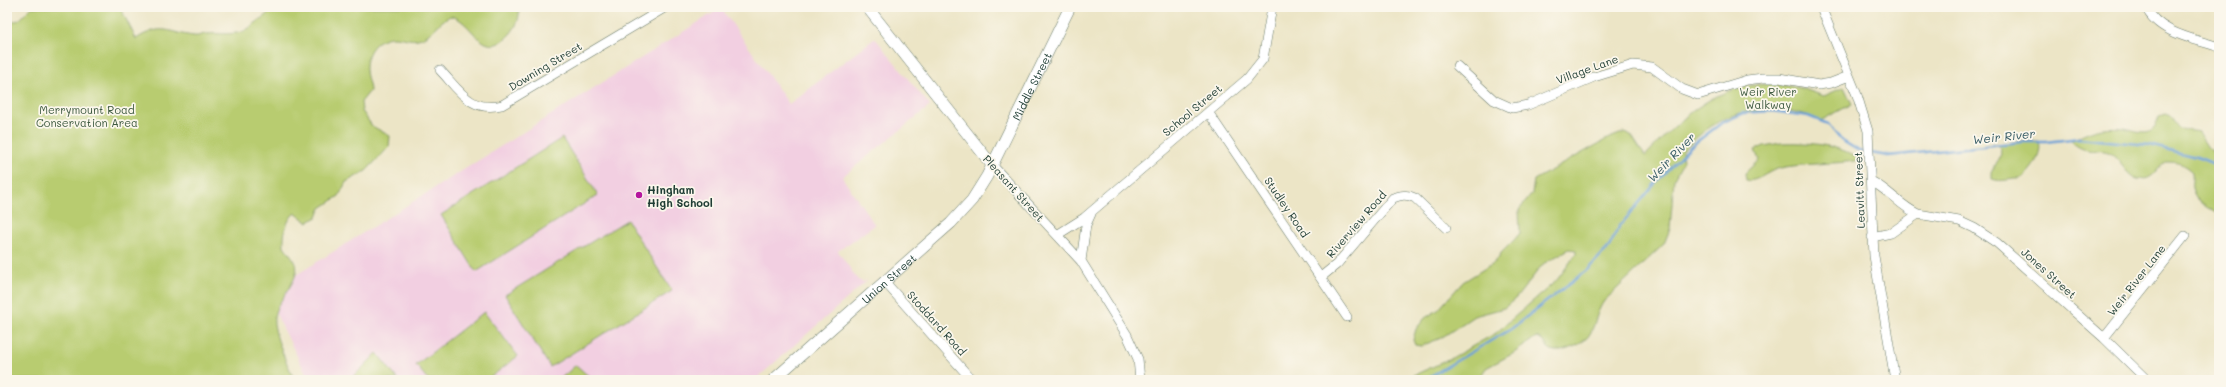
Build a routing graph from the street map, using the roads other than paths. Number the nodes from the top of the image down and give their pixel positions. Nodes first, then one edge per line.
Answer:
1 (666, 7) edge
2 (867, 7) edge
3 (1070, 7) edge
4 (1272, 7) edge
5 (1821, 7) edge
6 (2146, 7) edge
7 (2219, 47) edge
8 (1457, 66) dead end
9 (440, 70) dead end
10 (1849, 76) junction
11 (1208, 112) junction
12 (992, 165) junction
13 (1871, 181) junction
14 (1093, 211) junction
15 (1918, 214) junction
16 (1446, 228) dead end
17 (1058, 234) junction
18 (2185, 236) dead end
19 (1872, 237) junction
20 (1080, 261) junction
21 (1321, 277) junction
22 (884, 281) junction
23 (1347, 317) dead end
24 (2104, 338) junction
25 (773, 380) edge
26 (972, 380) edge
27 (1140, 380) edge
28 (1895, 380) edge
29 (2147, 380) edge

1 - 9 street, Downing Street
2 - 12 street, Pleasant Street
3 - 12 street, Middle Street
4 - 11 street, School Street
5 - 10 street, Leavitt Street
6 - 7 street
8 - 10 street, Village Lane
10 - 13 street, Leavitt Street
11 - 14 street, School Street
11 - 21 street, Studley Road
12 - 17 street, Pleasant Street
12 - 22 street, Union Street
13 - 15 street, Jones Street
13 - 19 street, Leavitt Street
14 - 17 street, School Street
14 - 20 street, School Street
15 - 19 street
15 - 24 street, Jones Street
16 - 21 street, Riverview Road
17 - 20 street, Pleasant Street
18 - 24 street, Weir River Lane
19 - 28 street, Leavitt Street
20 - 27 street, Pleasant Street
21 - 23 street, Studley Road
22 - 25 street, Union Street
22 - 26 street, Stoddard Road
24 - 29 street, Jones Street

